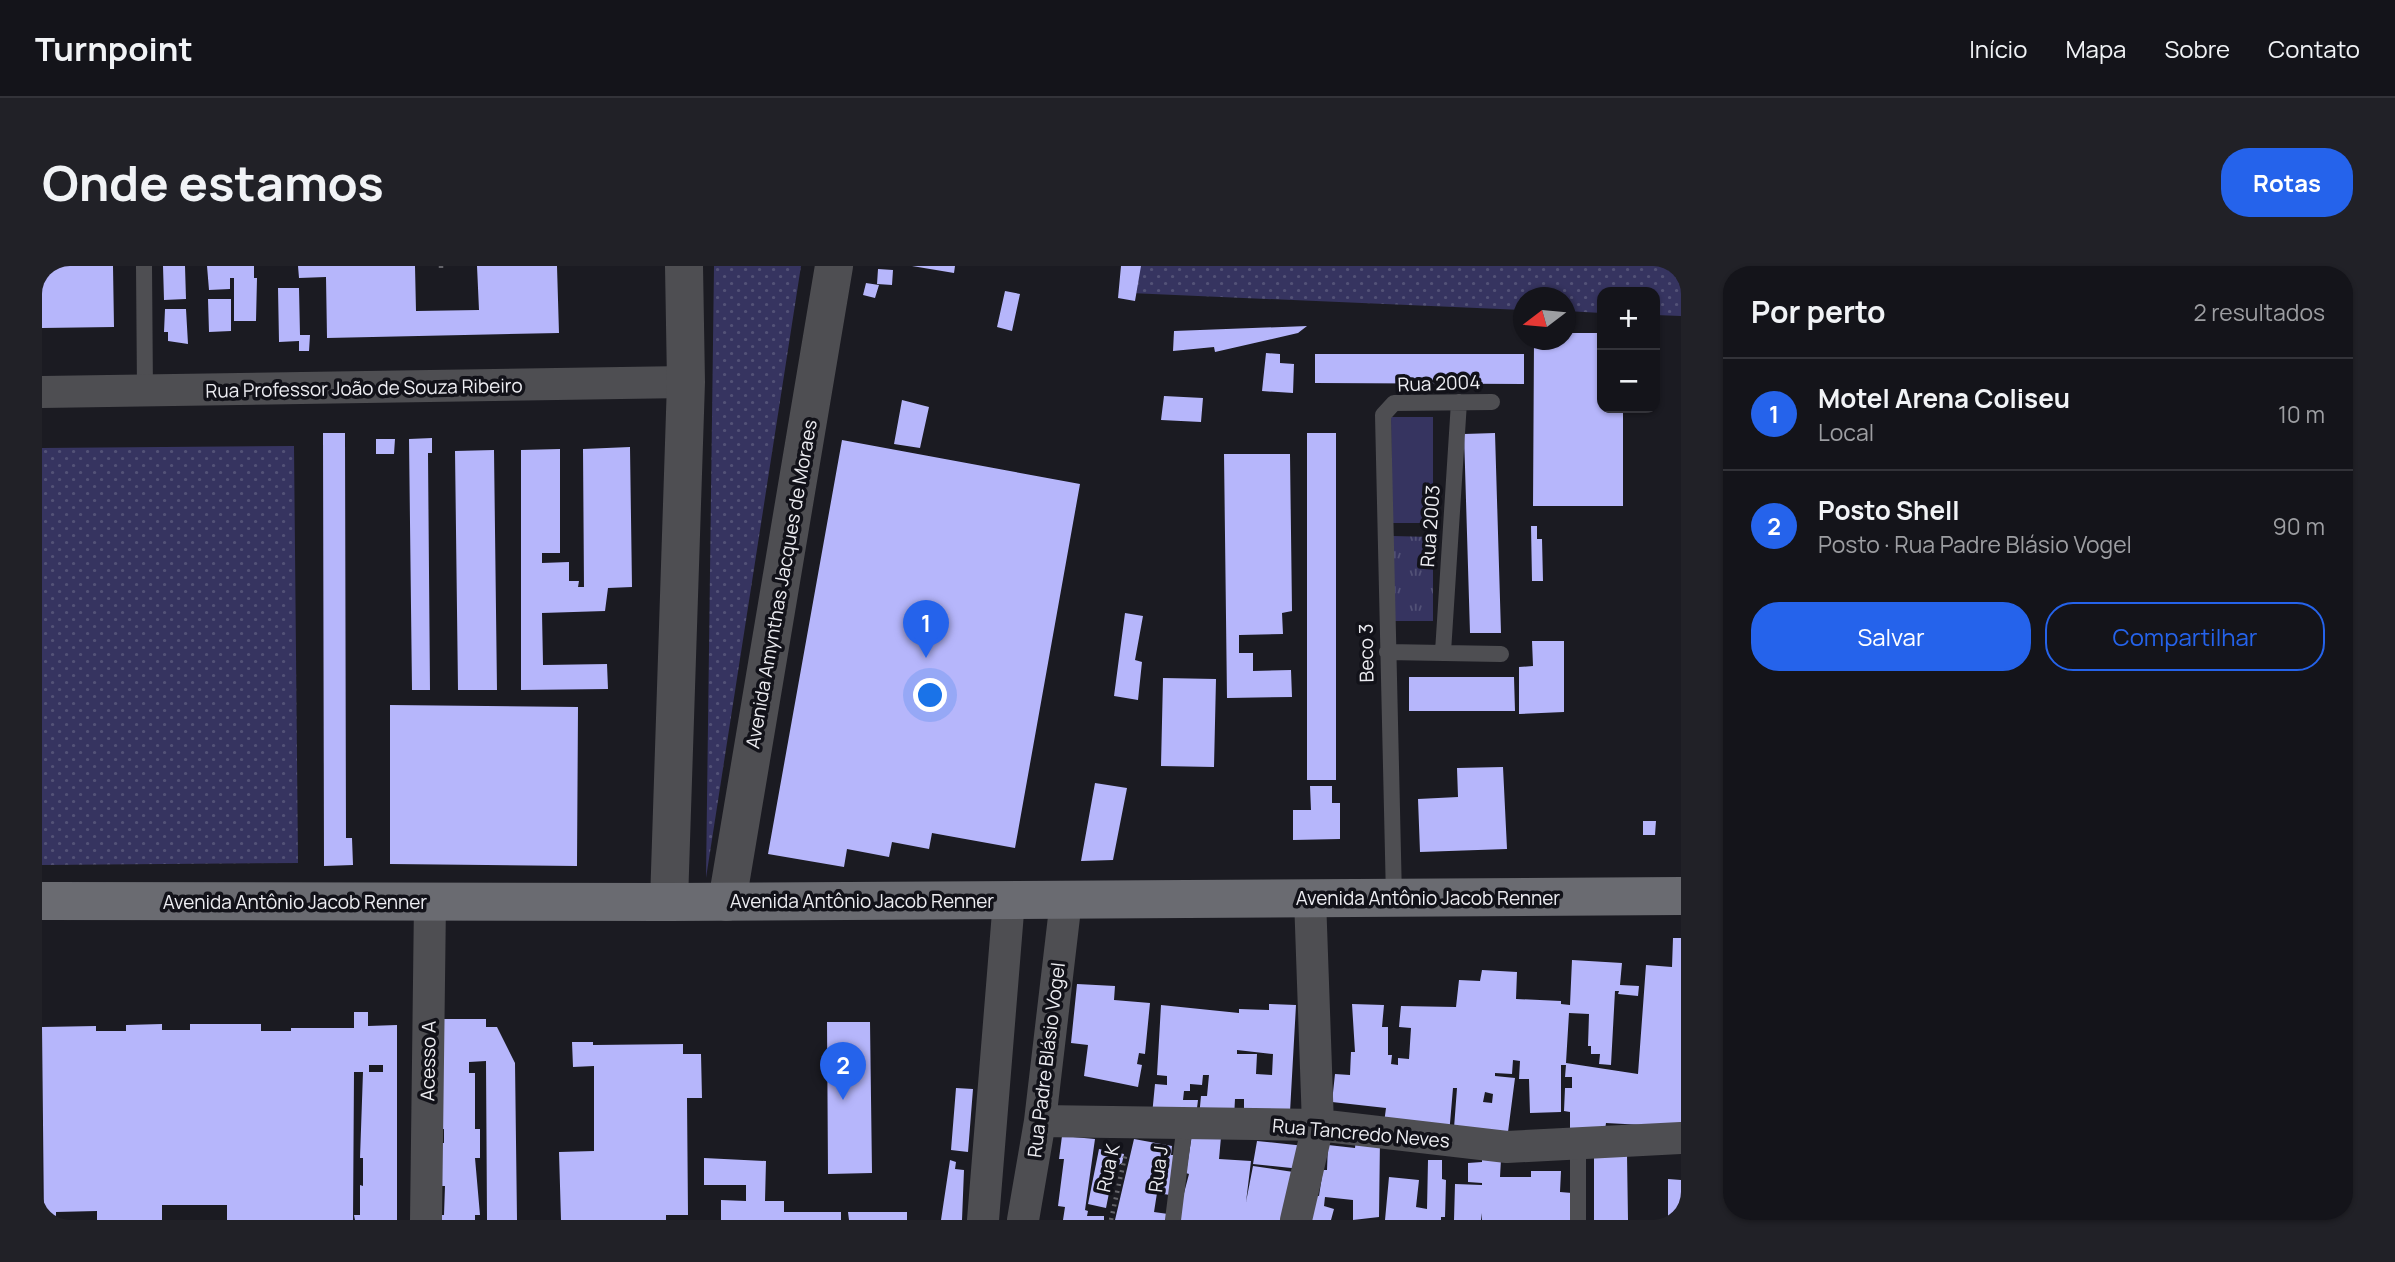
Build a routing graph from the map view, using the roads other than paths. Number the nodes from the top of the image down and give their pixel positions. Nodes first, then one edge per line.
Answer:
1 (144, 266) edge
2 (684, 266) edge
3 (834, 266) edge
4 (686, 382) junction
5 (145, 391) junction
6 (42, 392) edge
7 (1459, 402) junction
8 (1492, 402) dead end
9 (1387, 407) joint
10 (1387, 652) junction
11 (1443, 653) junction
12 (1501, 654) dead end
13 (1681, 896) edge
14 (1310, 898) junction
15 (1394, 898) junction
16 (1009, 900) junction
17 (1066, 900) junction
18 (42, 901) edge
19 (430, 902) junction
20 (669, 902) junction
21 (727, 902) junction
22 (1040, 1121) junction
23 (1185, 1123) junction
24 (1318, 1125) junction
25 (1681, 1138) edge
26 (1578, 1143) junction
27 (426, 1220) edge
28 (983, 1220) edge
29 (1023, 1220) edge
30 (1173, 1220) edge
31 (1296, 1220) edge
32 (1578, 1220) edge

1 - 5 lane
2 - 4 street
3 - 21 street, Avenida Amynthas Jacques de Moraes
4 - 5 street, Rua Professor João de Souza Ribeiro
4 - 20 street
5 - 6 street, Rua Professor João de Souza Ribeiro
7 - 8 lane, Rua 2004
7 - 9 lane, Rua 2004
7 - 11 lane, Rua 2003
9 - 10 lane, Beco 3
10 - 11 lane
10 - 15 lane, Beco 3
11 - 12 lane
13 - 15 main road, Avenida Antônio Jacob Renner
14 - 15 main road, Avenida Antônio Jacob Renner
14 - 17 main road, Avenida Antônio Jacob Renner
14 - 24 street
16 - 17 main road, Avenida Antônio Jacob Renner
16 - 21 main road, Avenida Antônio Jacob Renner
16 - 28 street
17 - 22 street, Rua Padre Blásio Vogel
18 - 19 main road, Avenida Antônio Jacob Renner
19 - 20 main road, Avenida Antônio Jacob Renner
19 - 27 street, Acesso A
20 - 21 main road, Avenida Antônio Jacob Renner
22 - 23 street, Rua Tancredo Neves
22 - 29 street, Rua Padre Blásio Vogel
23 - 24 street, Rua Tancredo Neves
23 - 30 lane, Rua J
24 - 26 street, Rua Tancredo Neves
24 - 31 street
25 - 26 street, Rua Tancredo Neves
26 - 32 lane

